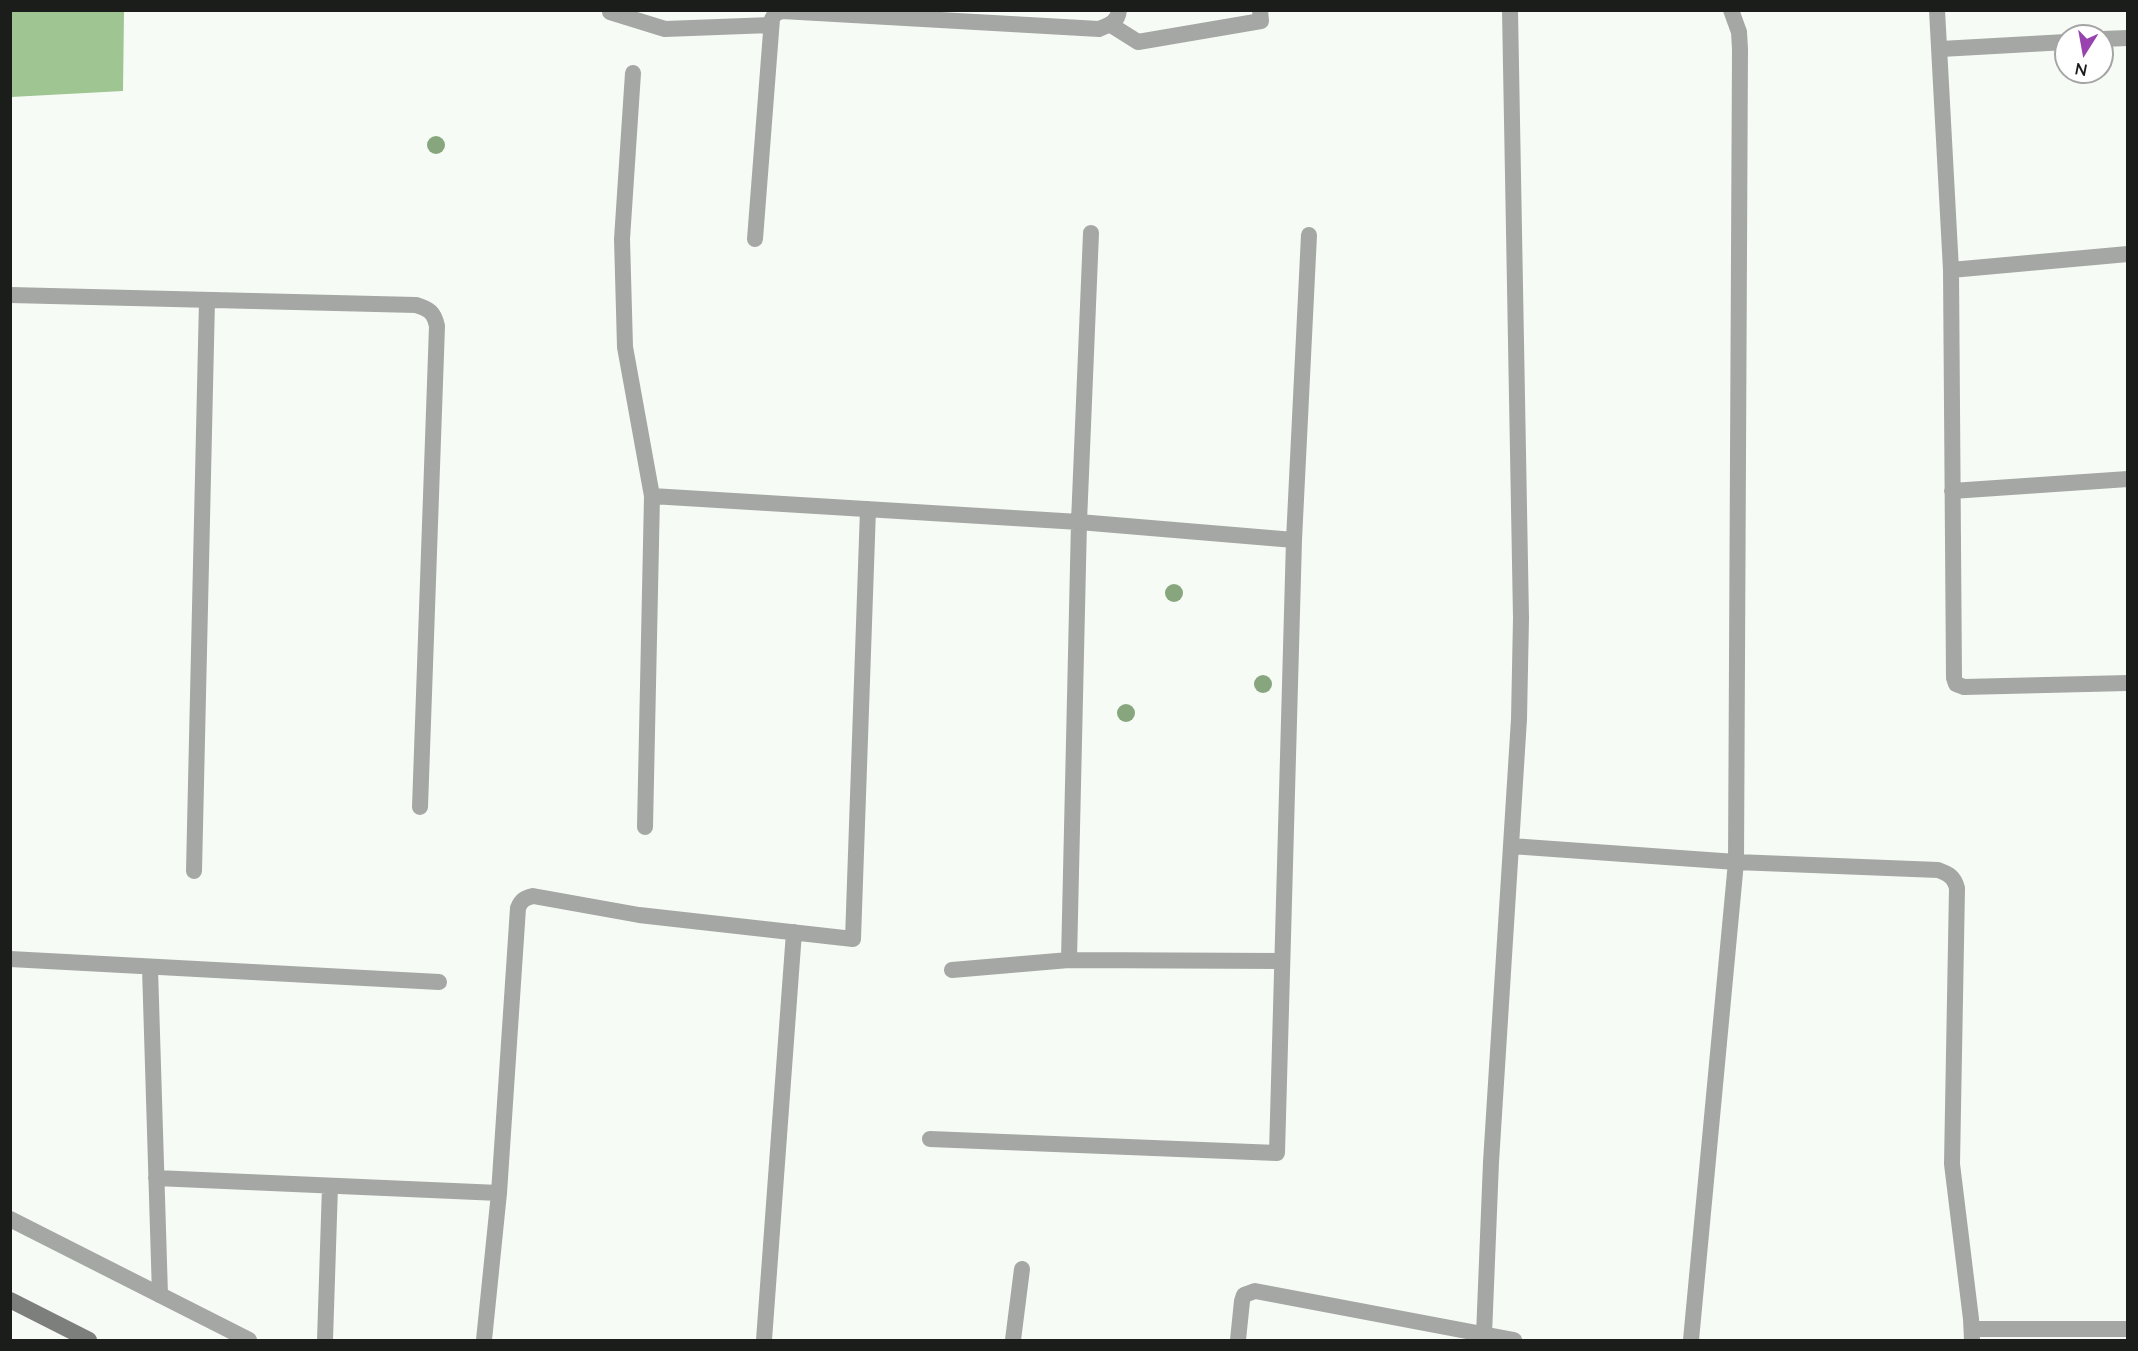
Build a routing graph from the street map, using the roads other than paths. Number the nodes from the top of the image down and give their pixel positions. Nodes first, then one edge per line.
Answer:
1 (1260, 10) edge
2 (1510, 10) edge
3 (1731, 10) edge
4 (1937, 10) edge
5 (610, 12) edge
6 (1115, 18) edge
7 (771, 25) junction
8 (2054, 43) edge
9 (1941, 49) junction
10 (633, 73) dead end
11 (1091, 233) dead end
12 (1309, 235) dead end
13 (755, 239) dead end
14 (2127, 254) edge
15 (1951, 270) junction
16 (10, 295) edge
17 (207, 300) junction
18 (2127, 479) edge
19 (1952, 491) junction
20 (652, 496) junction
21 (868, 509) junction
22 (1079, 522) junction
23 (1294, 540) junction
24 (2127, 683) edge
25 (420, 807) dead end
26 (645, 827) dead end
27 (1510, 846) junction
28 (1736, 862) junction
29 (194, 871) dead end
30 (794, 932) junction
31 (1069, 960) junction
32 (1282, 961) junction
33 (11, 965) edge
34 (150, 968) junction
35 (952, 970) dead end
36 (439, 982) dead end
37 (930, 1139) dead end
38 (156, 1178) junction
39 (330, 1186) junction
40 (499, 1193) junction
41 (10, 1219) edge
42 (1022, 1269) dead end
43 (160, 1295) junction
44 (10, 1300) edge
45 (2127, 1329) edge
46 (1484, 1335) junction
47 (1972, 1335) edge
48 (89, 1341) edge
49 (249, 1341) edge
50 (325, 1341) edge
51 (484, 1341) edge
52 (764, 1341) edge
53 (1013, 1341) edge
54 (1238, 1341) edge
55 (1514, 1341) edge
56 (1691, 1341) edge

1 - 6 street
2 - 27 street
3 - 28 street
4 - 9 street
5 - 7 street
6 - 7 street
7 - 13 street
8 - 9 street
9 - 15 street
10 - 20 street
11 - 22 street
12 - 23 street
14 - 15 street
15 - 19 street
16 - 17 street
17 - 25 street
17 - 29 street
18 - 19 street
19 - 24 street
20 - 21 street
20 - 26 street
21 - 22 street
21 - 30 street
22 - 23 street
22 - 31 street
23 - 32 street
27 - 28 street
27 - 46 street
28 - 47 street
28 - 56 street
30 - 40 street
30 - 52 street
31 - 32 street
31 - 35 street
32 - 37 street
33 - 34 street
34 - 36 street
34 - 38 street
38 - 39 street
38 - 43 street
39 - 40 street
39 - 50 street
40 - 51 street
41 - 43 street
42 - 53 street
43 - 49 street
44 - 48 main road
45 - 47 street
46 - 54 street
46 - 55 street

